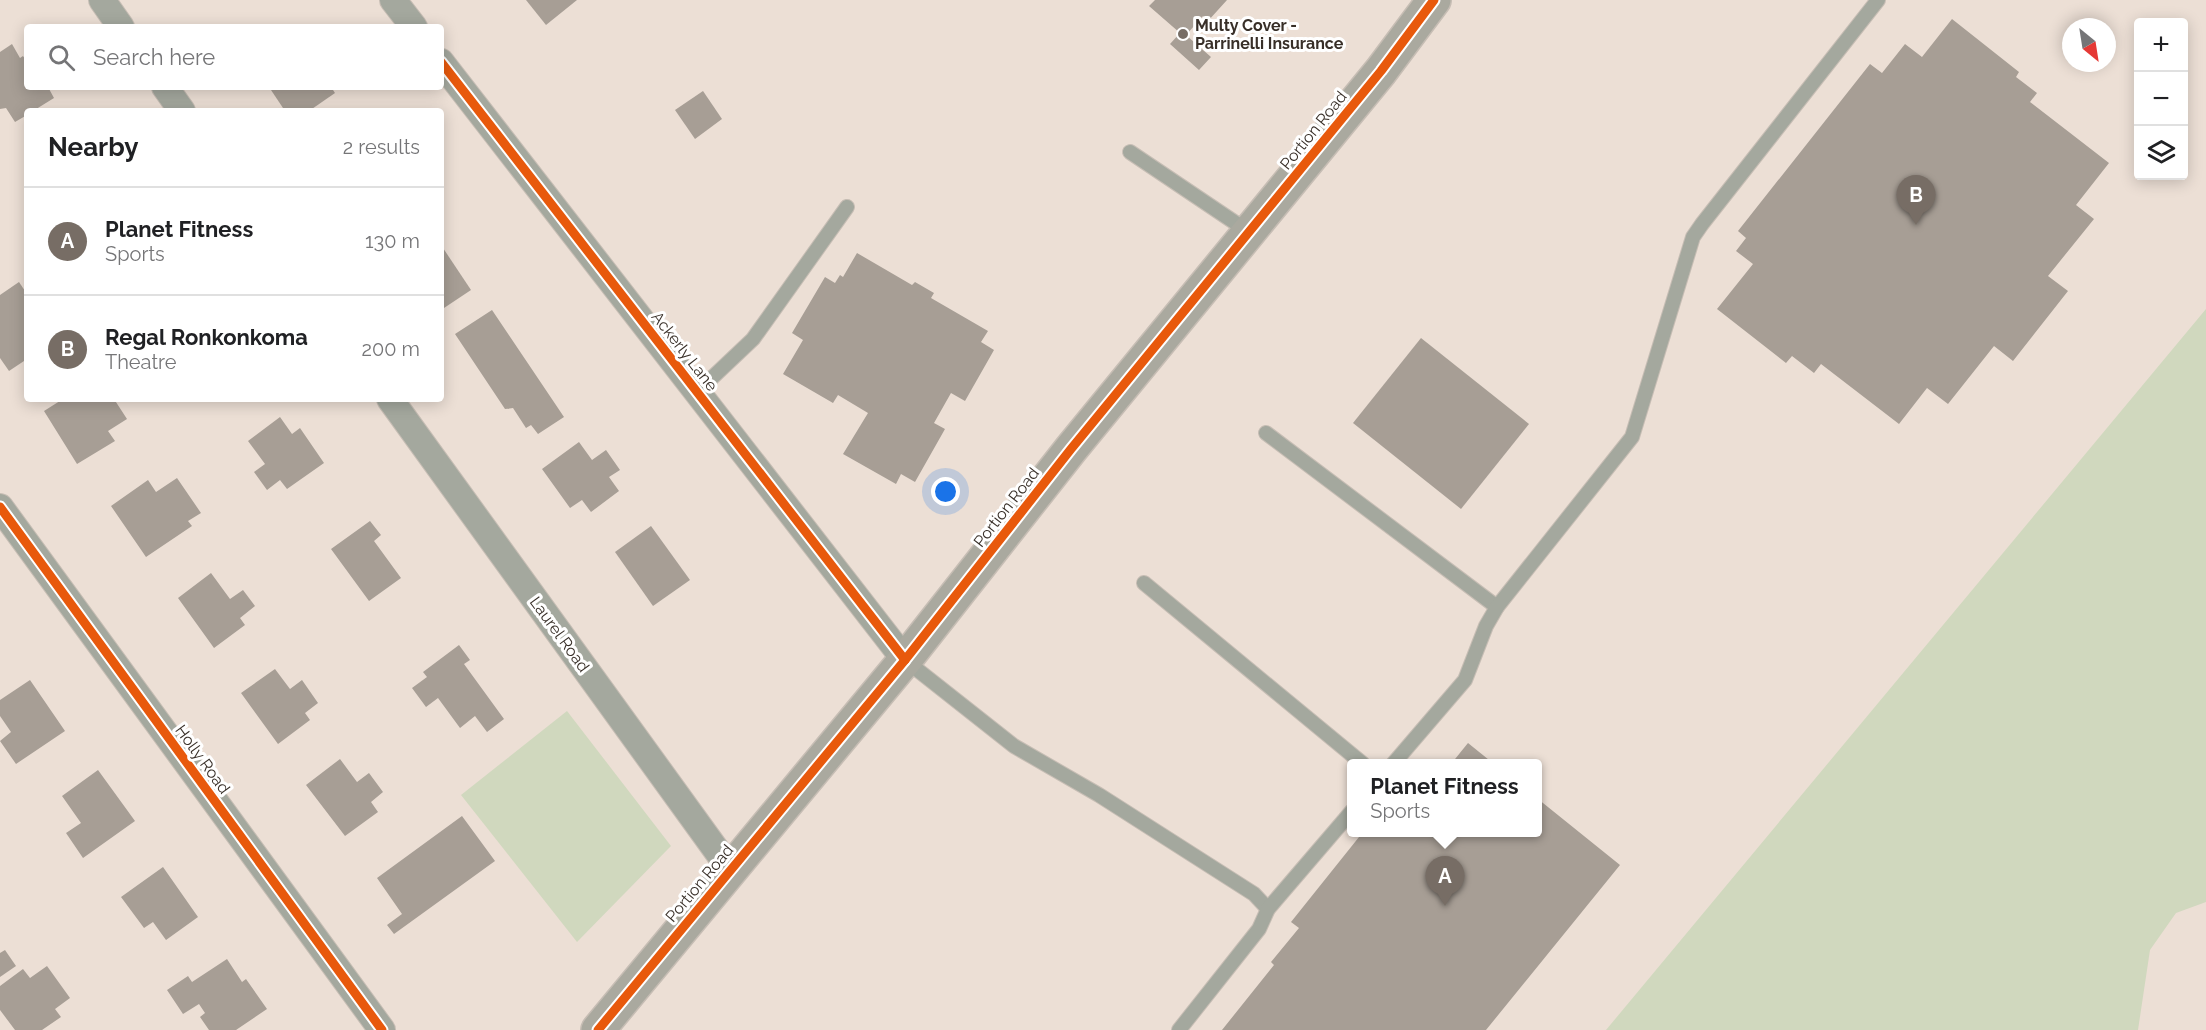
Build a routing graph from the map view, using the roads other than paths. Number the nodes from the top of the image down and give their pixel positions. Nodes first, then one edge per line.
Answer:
1 (102, 0) edge
2 (393, 0) edge
3 (1434, 0) edge
4 (1878, 0) edge
5 (119, 24) edge
6 (412, 24) edge
7 (444, 66) edge
8 (167, 90) edge
9 (180, 108) edge
10 (1130, 152) dead end
11 (847, 207) dead end
12 (1249, 232) junction
13 (697, 392) junction
14 (392, 402) edge
15 (1266, 433) dead end
16 (0, 507) edge
17 (1144, 583) dead end
18 (1497, 607) junction
19 (905, 660) junction
20 (1357, 759) edge
21 (1397, 759) edge
22 (1347, 817) edge
23 (730, 870) junction
24 (1268, 909) junction
25 (382, 1030) edge
26 (598, 1030) edge
27 (1179, 1030) edge

1 - 5 street
2 - 6 street
3 - 12 main road, Portion Road
4 - 18 lane
7 - 13 street, Ackerly Lane
8 - 9 street
10 - 12 lane
11 - 13 lane
12 - 19 main road, Portion Road
13 - 19 street, Ackerly Lane
14 - 23 street, Laurel Road
15 - 18 lane
16 - 25 street, Holly Road
17 - 20 lane
18 - 21 lane
19 - 23 main road, Portion Road
19 - 24 lane
22 - 24 lane
23 - 26 main road, Portion Road
24 - 27 lane

